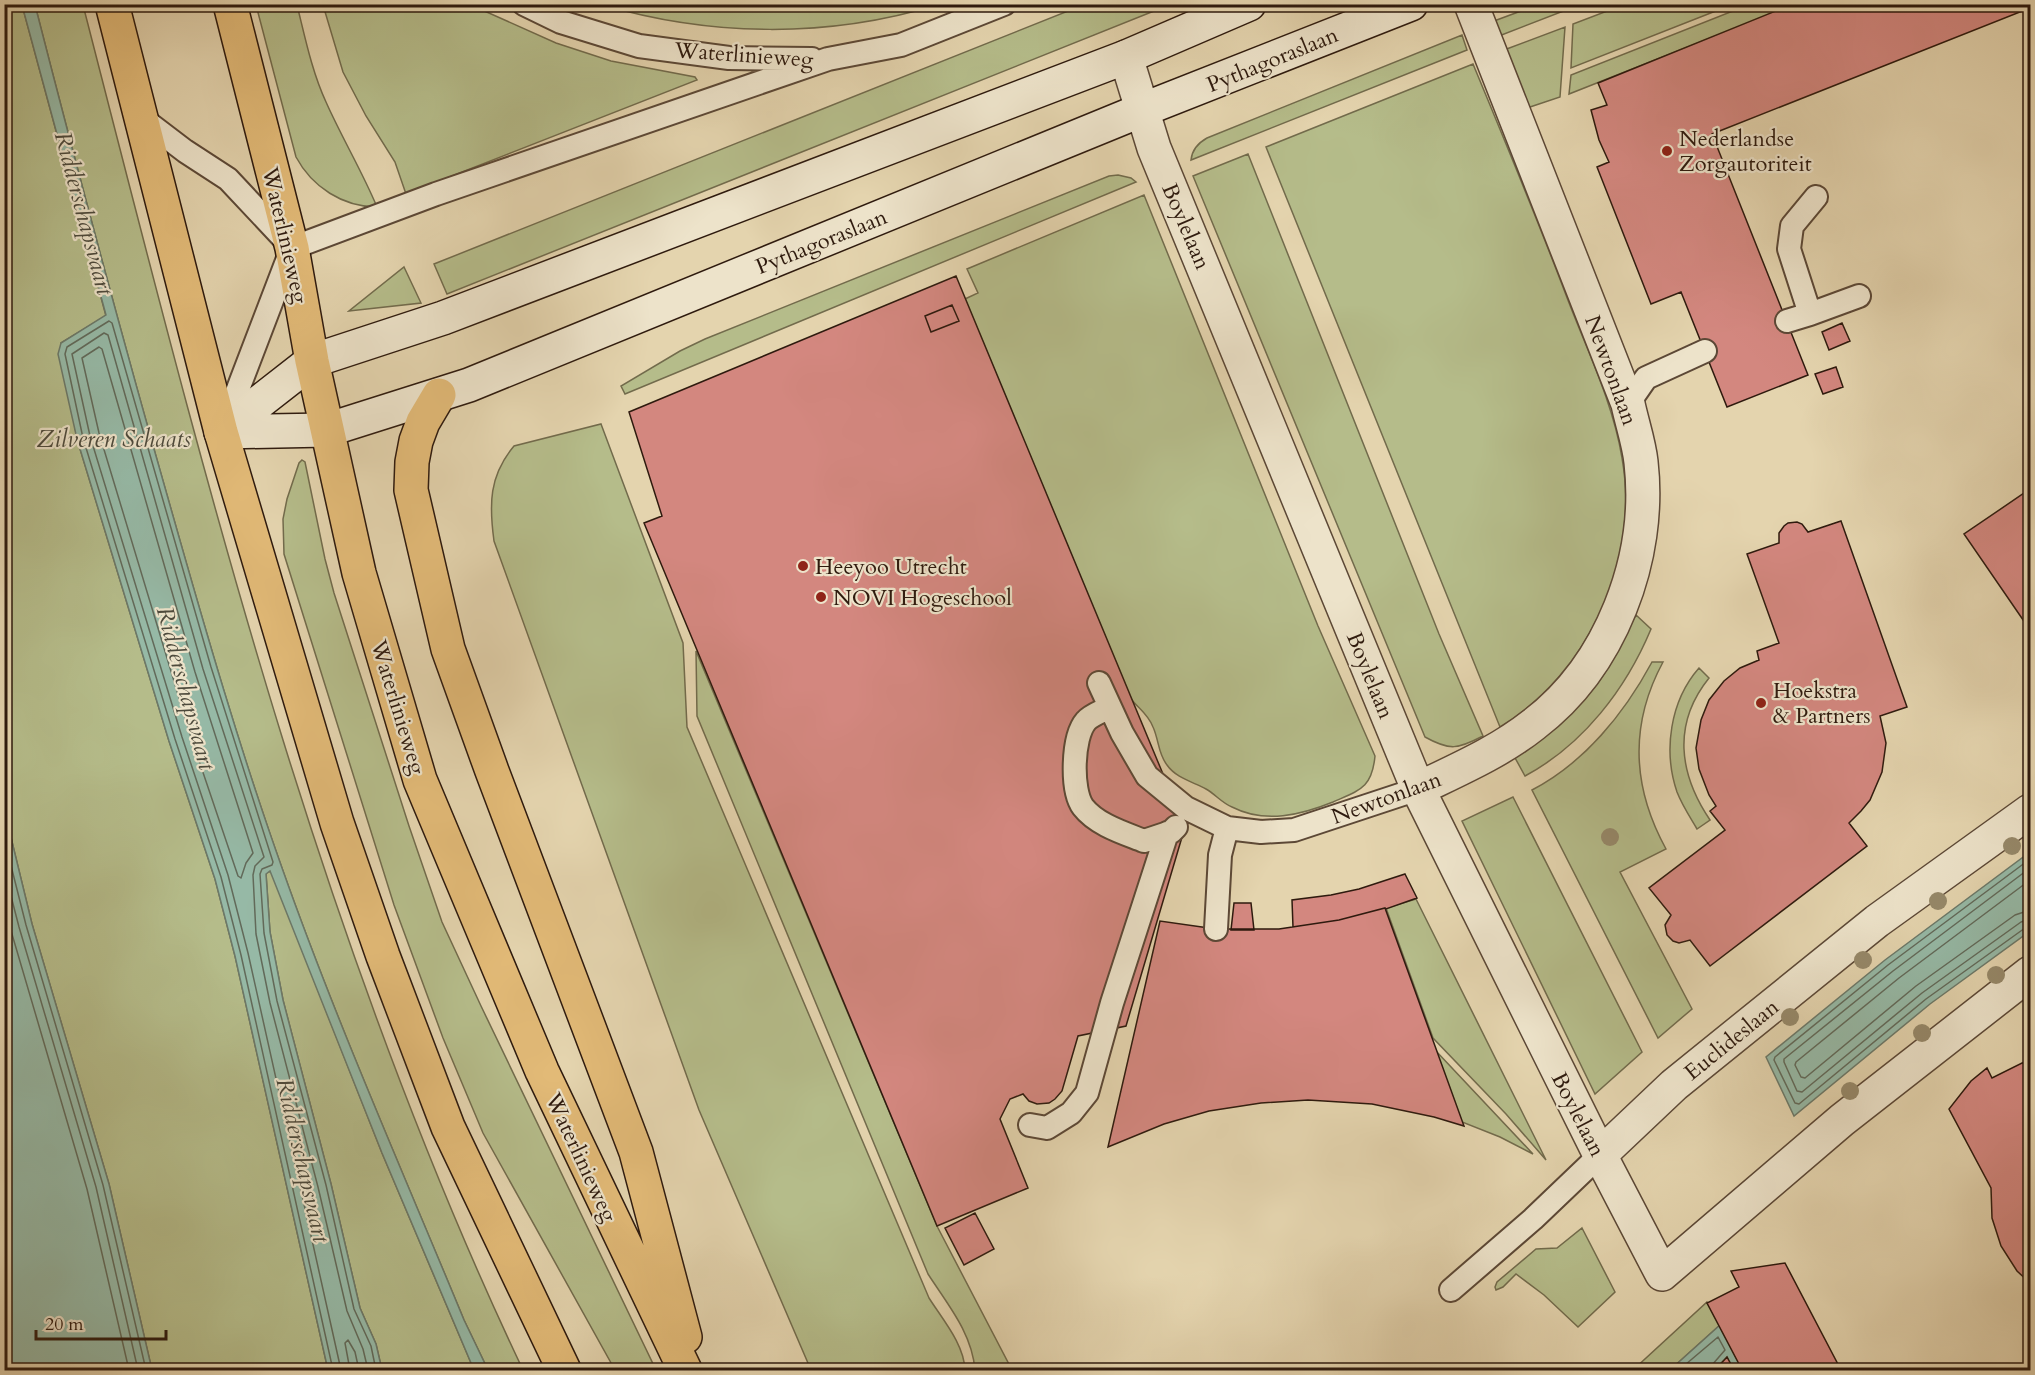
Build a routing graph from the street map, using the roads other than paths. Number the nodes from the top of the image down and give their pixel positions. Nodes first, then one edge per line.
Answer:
1 (112, 4) edge
2 (230, 4) edge
3 (524, 4) edge
4 (1004, 4) edge
5 (1249, 4) edge
6 (1411, 4) edge
7 (1471, 4) edge
8 (1126, 57) junction
9 (828, 59) junction
10 (1142, 111) junction
11 (142, 119) junction
12 (1816, 197) dead end
13 (292, 248) junction
14 (1859, 296) dead end
15 (1810, 314) junction
16 (1787, 321) dead end
17 (1705, 351) dead end
18 (312, 361) junction
19 (439, 395) junction
20 (1628, 404) junction
21 (327, 430) junction
22 (221, 432) junction
23 (1099, 683) dead end
24 (1110, 707) junction
25 (1418, 789) junction
26 (1193, 811) junction
27 (2031, 811) edge
28 (1227, 828) junction
29 (1167, 833) junction
30 (1215, 929) dead end
31 (2031, 973) edge
32 (1030, 1125) dead end
33 (1600, 1155) junction
34 (1451, 1290) dead end
35 (564, 1371) edge
36 (685, 1371) edge
37 (694, 1371) edge

1 - 11 main road
2 - 13 main road, Waterlinieweg
3 - 9 lane, Waterlinieweg
4 - 9 lane
5 - 8 street
6 - 10 street, Pythagoraslaan
7 - 20 street, Newtonlaan
8 - 10 street, Boylelaan
8 - 18 street
9 - 13 lane
10 - 19 street, Pythagoraslaan
10 - 25 street, Boylelaan
11 - 13 lane
11 - 22 main road
12 - 15 lane
13 - 18 main road, Waterlinieweg
13 - 22 lane
14 - 15 lane
15 - 16 lane
17 - 20 lane
18 - 21 main road, Waterlinieweg
18 - 22 street
19 - 21 street, Pythagoraslaan
19 - 37 main road
20 - 25 street, Newtonlaan
21 - 22 street, Pythagoraslaan
21 - 36 main road, Waterlinieweg
22 - 35 main road
23 - 24 lane, Newtonlaan
24 - 26 lane, Newtonlaan
24 - 29 lane
25 - 28 lane, Newtonlaan
25 - 33 street, Boylelaan
26 - 28 lane, Newtonlaan
26 - 29 lane
27 - 33 street, Euclideslaan
28 - 30 lane
29 - 32 lane
31 - 33 street, Boylelaan
33 - 34 lane, Euclideslaan

